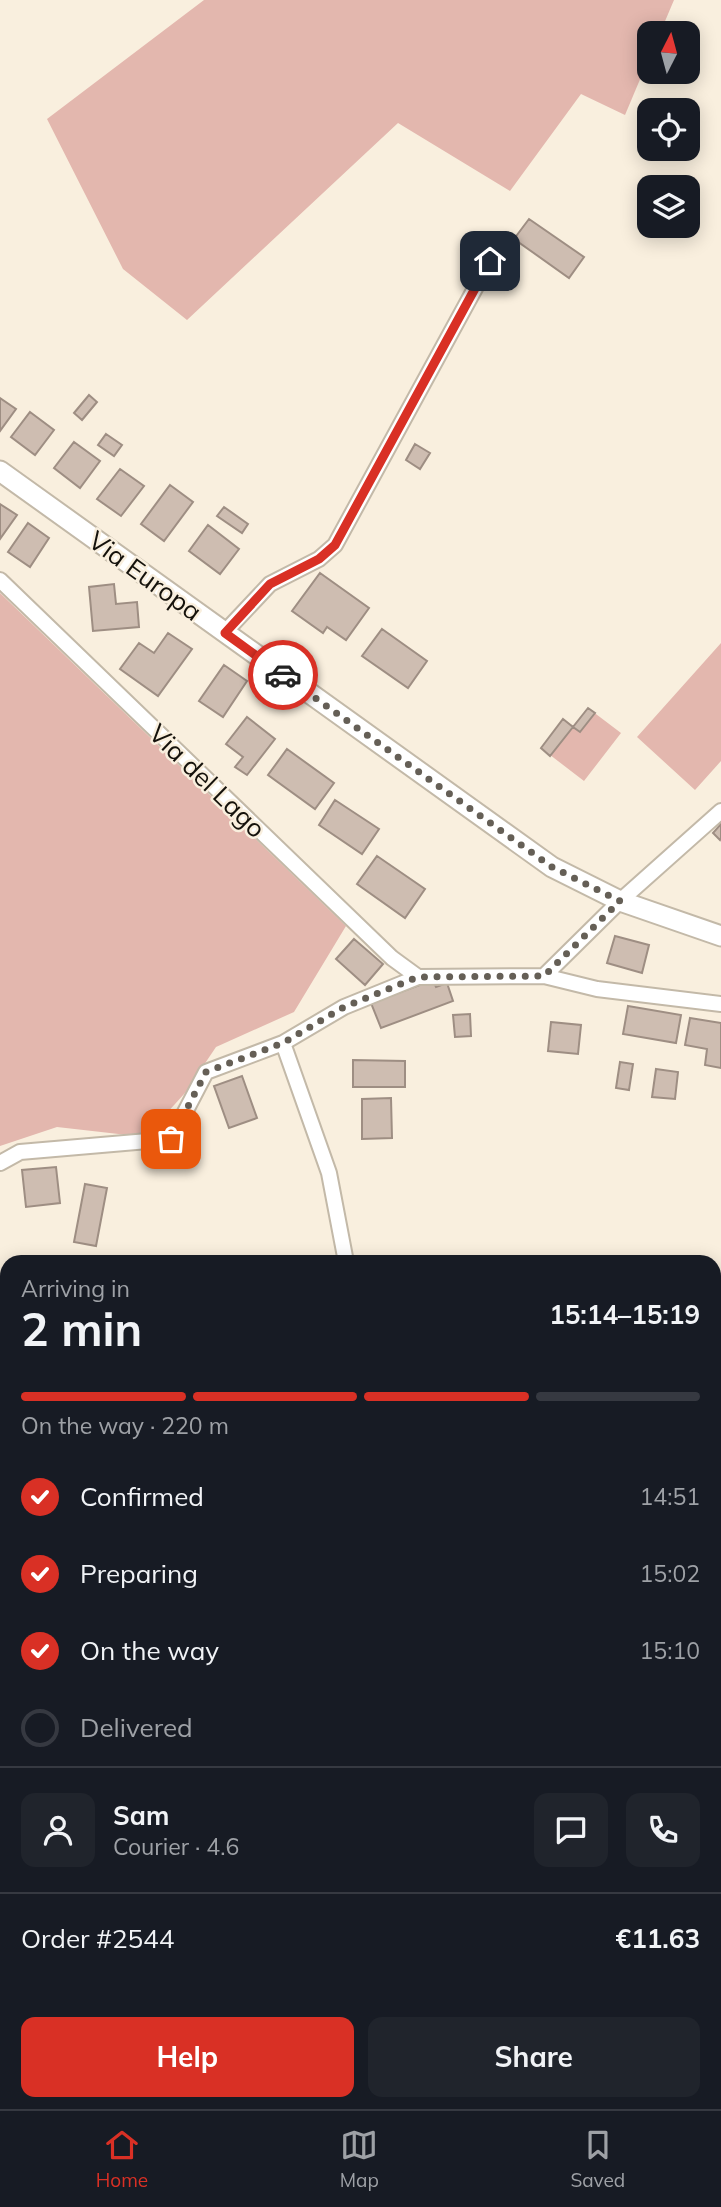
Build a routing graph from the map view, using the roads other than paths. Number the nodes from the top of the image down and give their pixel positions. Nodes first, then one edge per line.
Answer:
1 (490, 261) dead end
2 (0, 471) edge
3 (0, 580) edge
4 (225, 633) junction
5 (721, 811) edge
6 (620, 901) junction
7 (721, 936) edge
8 (544, 976) junction
9 (418, 977) junction
10 (721, 1004) edge
11 (283, 1043) junction
12 (0, 1163) edge
13 (345, 1255) edge

1 - 4 street
2 - 4 main road, Via Europa
3 - 9 street, Via del Lago
4 - 6 main road, Via Europa
5 - 6 street
6 - 7 main road, Via Europa
6 - 8 street
8 - 9 street
8 - 10 street
9 - 11 street
11 - 12 street
11 - 13 street

